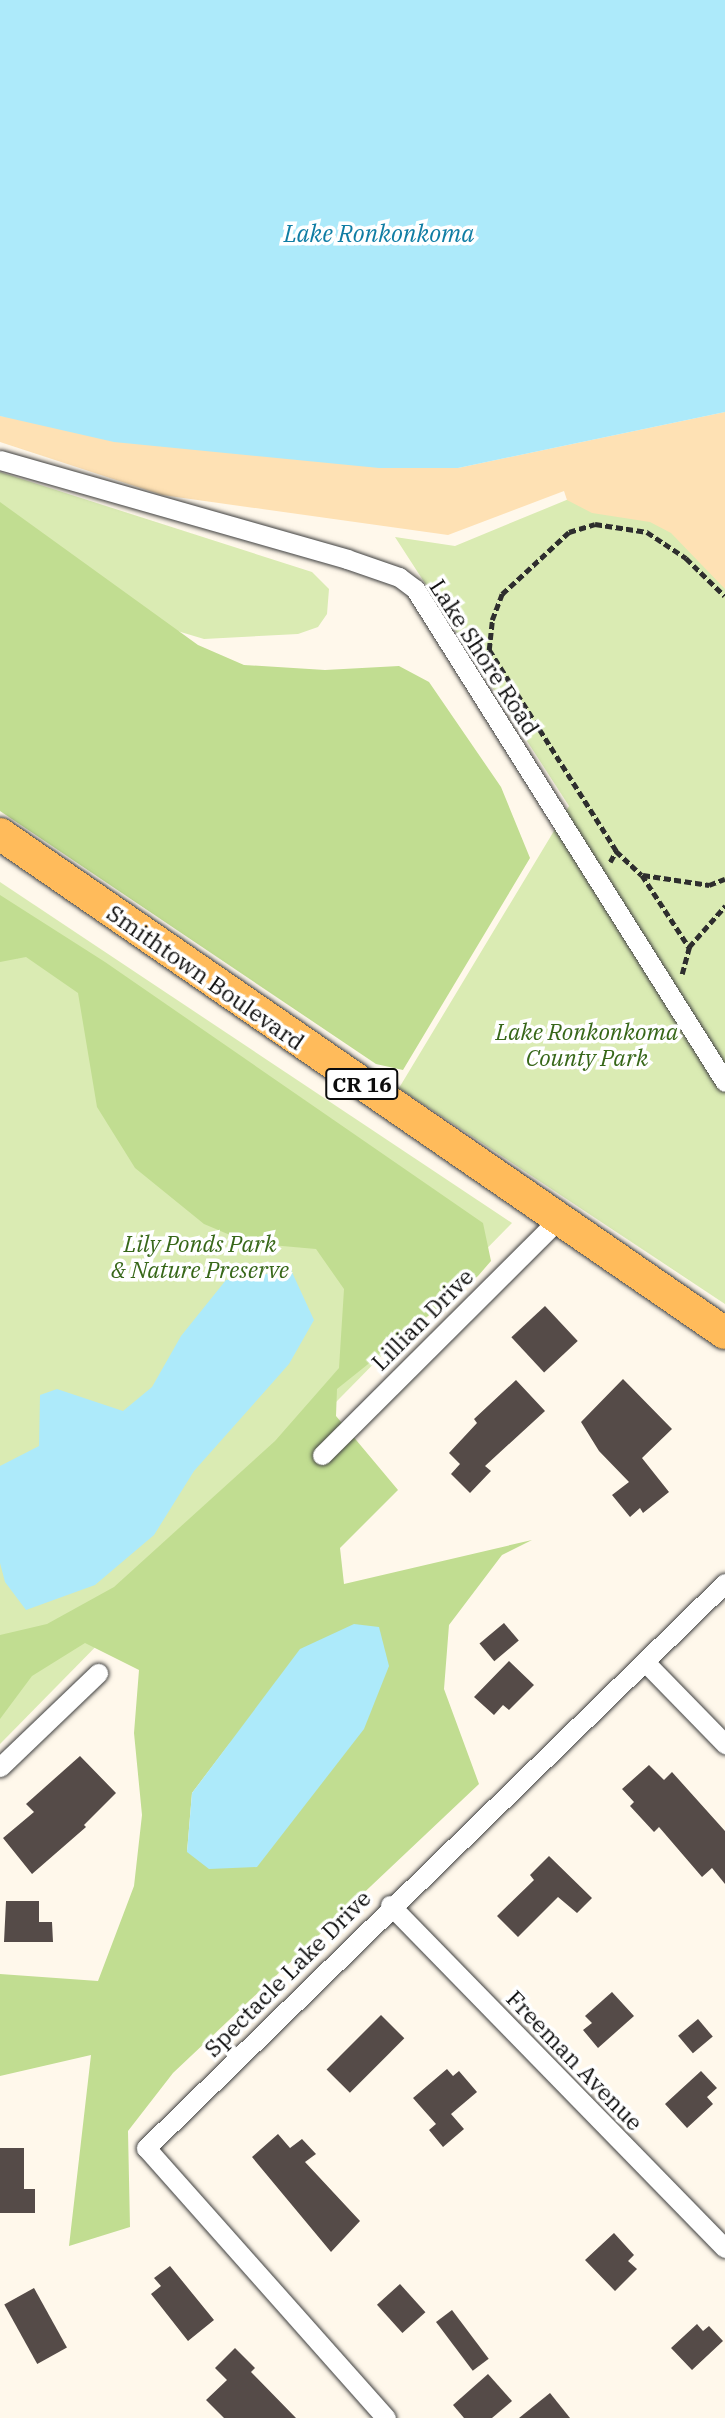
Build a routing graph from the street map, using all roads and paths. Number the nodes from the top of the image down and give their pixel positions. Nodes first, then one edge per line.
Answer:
1 (0, 460) edge
2 (725, 596) edge
3 (0, 834) edge
4 (616, 851) junction
5 (605, 871) dead end
6 (642, 875) junction
7 (725, 879) edge
8 (725, 906) edge
9 (725, 1082) edge
10 (558, 1220) junction
11 (725, 1333) edge
12 (322, 1455) dead end
13 (725, 1583) edge
14 (645, 1662) junction
15 (98, 1673) dead end
16 (725, 1744) edge
17 (0, 1767) edge
18 (390, 1905) junction
19 (725, 2248) edge
20 (386, 2418) edge

1 - 9 street, Lake Shore Road
2 - 4 path
3 - 10 main road, Smithtown Boulevard / CR 16
4 - 5 path
4 - 6 path
6 - 7 path
6 - 8 path
10 - 11 main road, Smithtown Boulevard / CR 16
10 - 12 street, Lillian Drive
13 - 14 street, Spectacle Lake Drive
14 - 16 street
14 - 18 street, Spectacle Lake Drive
15 - 17 street
18 - 19 street, Freeman Avenue
18 - 20 street, Spectacle Lake Drive

